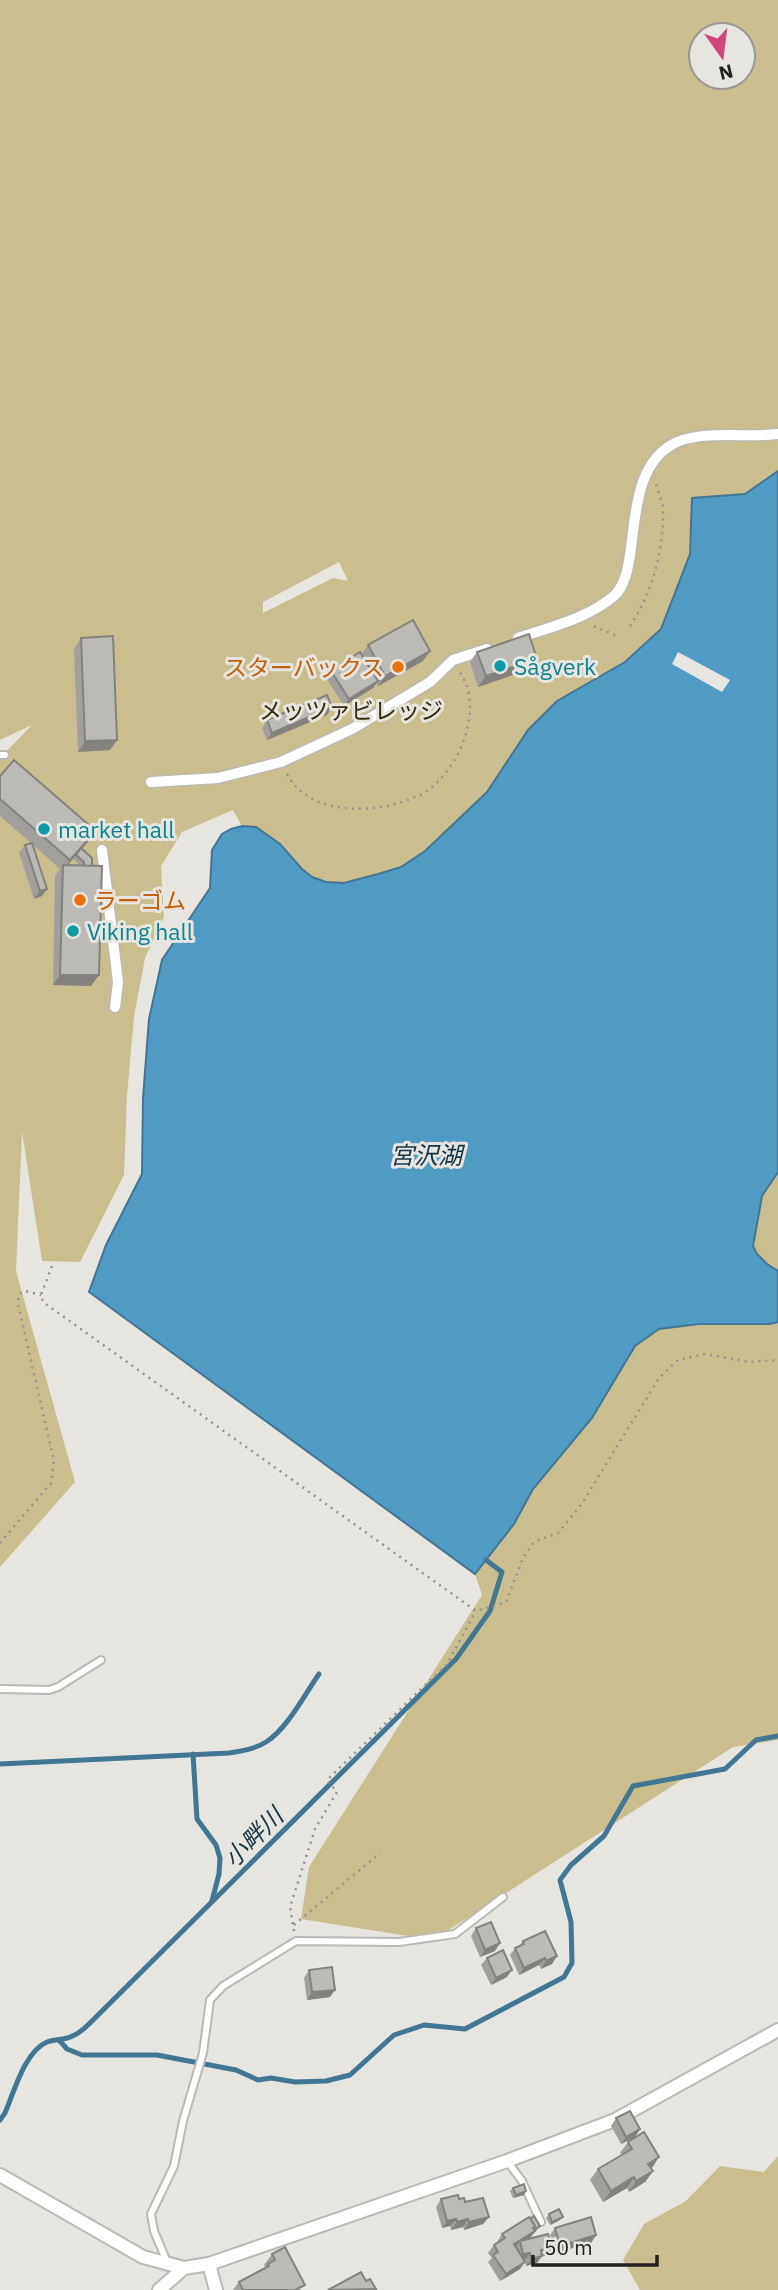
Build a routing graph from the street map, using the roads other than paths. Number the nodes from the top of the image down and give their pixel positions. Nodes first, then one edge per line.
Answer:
1 (778, 434) edge
2 (513, 640) edge
3 (501, 644) edge
4 (151, 782) dead end
5 (102, 850) dead end
6 (115, 1007) dead end
7 (102, 1660) dead end
8 (0, 1689) edge
9 (503, 1897) dead end
10 (778, 2030) edge
11 (508, 2161) junction
12 (0, 2175) edge
13 (541, 2222) edge
14 (168, 2264) junction
15 (209, 2264) junction
16 (184, 2268) junction
17 (159, 2290) edge
18 (216, 2290) edge

1 - 2 street
3 - 4 street
5 - 6 street
7 - 8 lane
9 - 14 lane
10 - 11 street
11 - 13 lane
11 - 15 street
12 - 14 street
14 - 16 street
15 - 16 street
15 - 18 street
16 - 17 street

